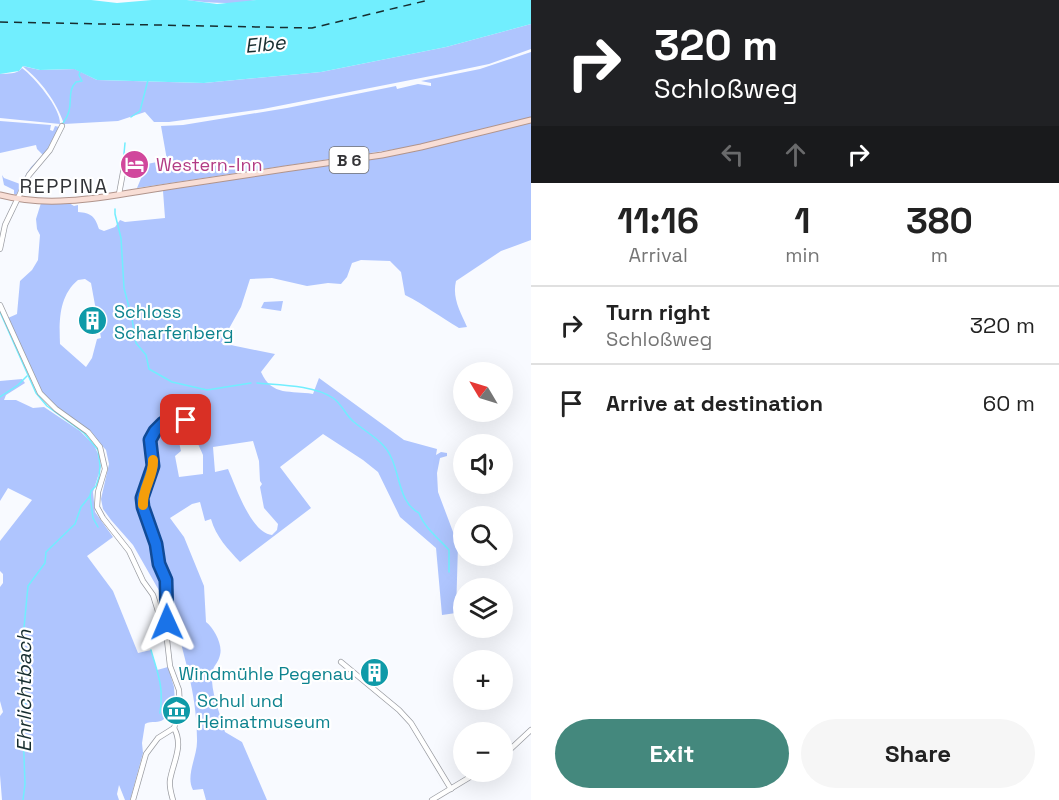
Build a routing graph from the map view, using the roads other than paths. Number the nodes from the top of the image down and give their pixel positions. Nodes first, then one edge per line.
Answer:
1 (531, 120) edge
2 (62, 126) dead end
3 (124, 166) dead end
4 (119, 194) junction
5 (0, 195) edge
6 (16, 199) junction
7 (0, 249) edge
8 (0, 305) edge
9 (205, 439) dead end
10 (166, 631) junction
11 (340, 662) dead end
12 (174, 728) junction
13 (531, 730) edge
14 (513, 747) edge
15 (445, 779) junction
16 (461, 782) edge
17 (458, 784) junction
18 (451, 789) junction
19 (134, 800) edge
20 (173, 800) edge
21 (432, 800) edge

1 - 4 main road, B 6
2 - 6 street
3 - 4 street
4 - 6 main road, B 6
5 - 6 main road, B 6
6 - 7 street
8 - 10 street
9 - 10 street
10 - 12 street
11 - 15 street
12 - 19 street
12 - 20 street
13 - 14 street
15 - 17 street
15 - 18 street
16 - 17 street
17 - 18 street
18 - 21 street

